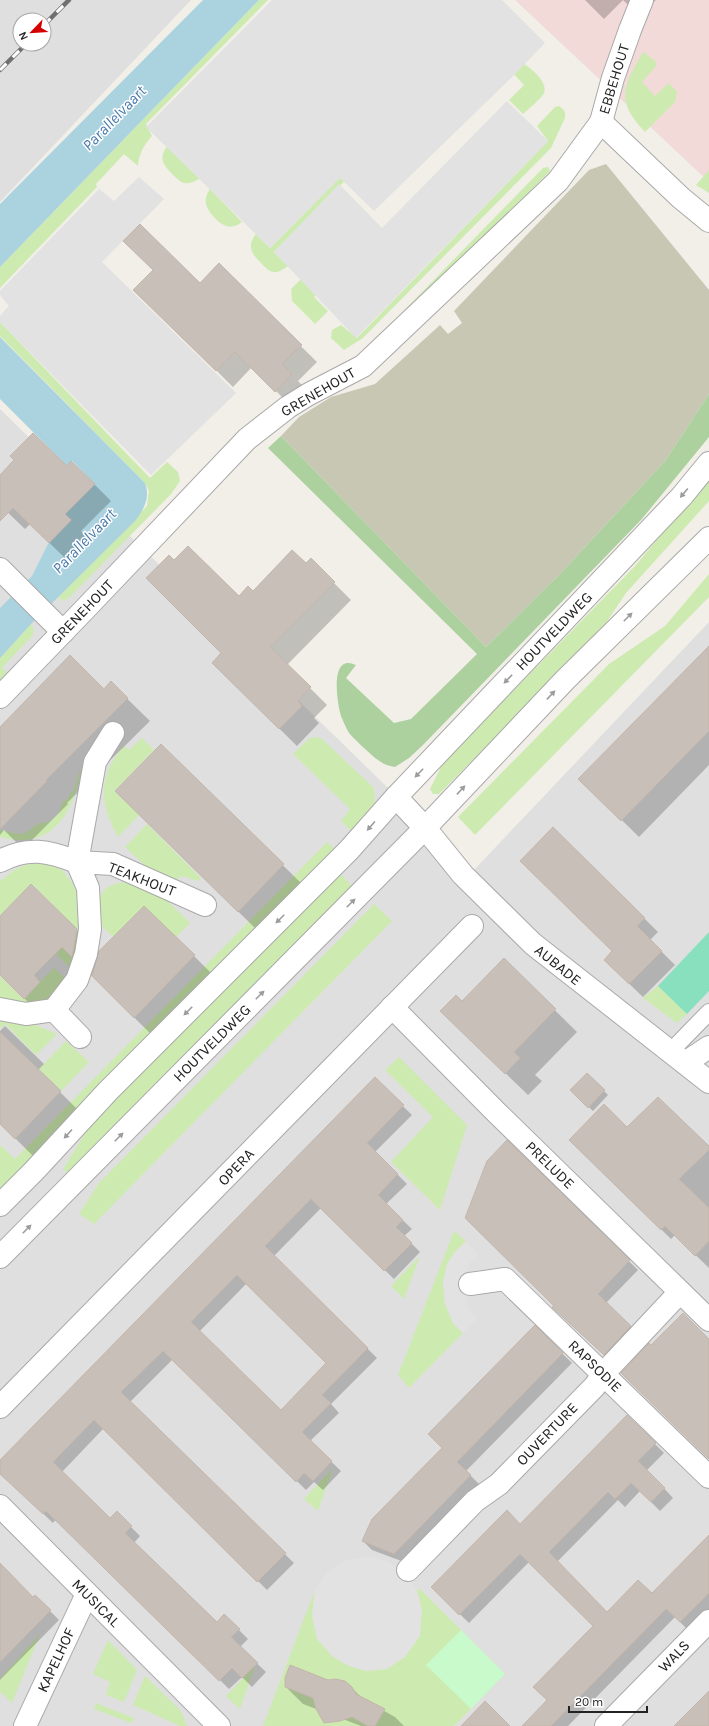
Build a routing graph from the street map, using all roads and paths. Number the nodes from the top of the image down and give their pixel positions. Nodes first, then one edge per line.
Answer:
1 (642, 0) edge
2 (601, 122) junction
3 (681, 198) junction
4 (709, 207) edge
5 (709, 221) edge
6 (709, 234) edge
7 (709, 463) edge
8 (709, 538) edge
9 (7, 576) edge
10 (56, 626) junction
11 (0, 697) edge
12 (113, 733) dead end
13 (396, 797) junction
14 (425, 828) junction
15 (0, 861) edge
16 (77, 862) junction
17 (205, 905) dead end
18 (472, 926) dead end
19 (392, 1007) junction
20 (0, 1009) edge
21 (54, 1010) junction
22 (709, 1012) edge
23 (80, 1038) dead end
24 (709, 1047) edge
25 (677, 1057) junction
26 (709, 1082) edge
27 (0, 1205) edge
28 (0, 1257) edge
29 (470, 1284) dead end
30 (680, 1292) junction
31 (709, 1320) edge
32 (603, 1374) junction
33 (0, 1407) edge
34 (709, 1477) edge
35 (0, 1506) edge
36 (408, 1570) dead end
37 (87, 1594) junction
38 (709, 1621) edge
39 (193, 1700) junction
40 (25, 1726) edge
41 (206, 1726) edge
42 (219, 1726) edge
43 (606, 1726) edge

1 - 2 street, EBBEHOUT
2 - 3 street, EBBEHOUT
2 - 10 street, GRENEHOUT
3 - 4 street
3 - 5 street, EBBEHOUT
3 - 6 street, EBBEHOUT
7 -> 13 street, HOUTVELDWEG
14 -> 8 street, HOUTVELDWEG
9 - 10 street
10 - 11 street, GRENEHOUT
12 - 16 street
13 - 14 street
13 -> 27 street, HOUTVELDWEG
14 - 25 street, AUBADE
28 -> 14 street, HOUTVELDWEG
15 - 16 street, TEAKHOUT
16 - 17 street, TEAKHOUT
16 - 21 street, TEAKHOUT
18 - 19 street, OPERA
19 - 30 street, PRELUDE
19 - 33 street, OPERA
20 - 21 street
21 - 23 street
22 - 25 lane
24 - 25 street
25 - 26 street, AUBADE
29 - 32 street, RAPSODIE
30 - 31 street, PRELUDE
30 - 32 street, OUVERTURE
32 - 34 street, RAPSODIE
32 - 36 street, OUVERTURE
35 - 37 street, MUSICAL
37 - 39 street, MUSICAL
37 - 40 street, KAPELHOF
38 - 43 street, WALS
39 - 41 street, MUSICAL
39 - 42 street, MUSICAL

